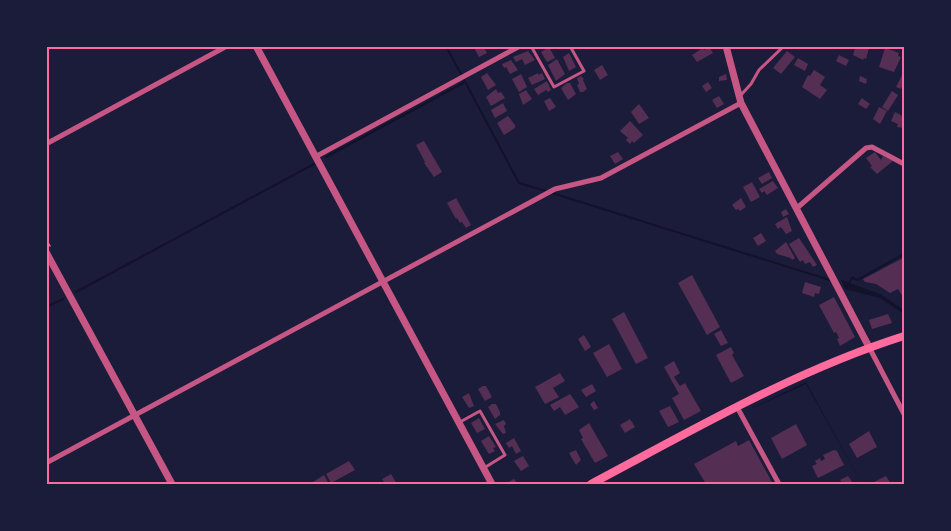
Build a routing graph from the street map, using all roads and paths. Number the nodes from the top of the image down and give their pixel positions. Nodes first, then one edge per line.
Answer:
1 (226, 46) edge
2 (256, 46) edge
3 (531, 46) edge
4 (570, 46) edge
5 (726, 46) edge
6 (784, 46) edge
7 (515, 48) edge
8 (740, 99) junction
9 (46, 144) edge
10 (315, 158) junction
11 (904, 164) edge
12 (797, 208) junction
13 (46, 252) edge
14 (382, 282) junction
15 (904, 336) edge
16 (869, 347) junction
17 (737, 407) junction
18 (904, 414) edge
19 (134, 416) junction
20 (459, 423) junction
21 (46, 464) edge
22 (483, 468) junction
23 (172, 484) edge
24 (492, 484) edge
25 (591, 484) edge
26 (779, 484) edge

1 - 9 street
2 - 10 street
3 - 4 lane
5 - 8 street
6 - 8 lane
7 - 10 street
8 - 12 street
8 - 14 street
10 - 14 street
11 - 12 street
12 - 16 street
13 - 19 street
14 - 19 street
14 - 20 street
15 - 16 main road
16 - 17 main road
16 - 18 street
17 - 25 main road
17 - 26 street
19 - 21 street
19 - 23 street
20 - 22 street
20 - 22 lane
22 - 24 street

